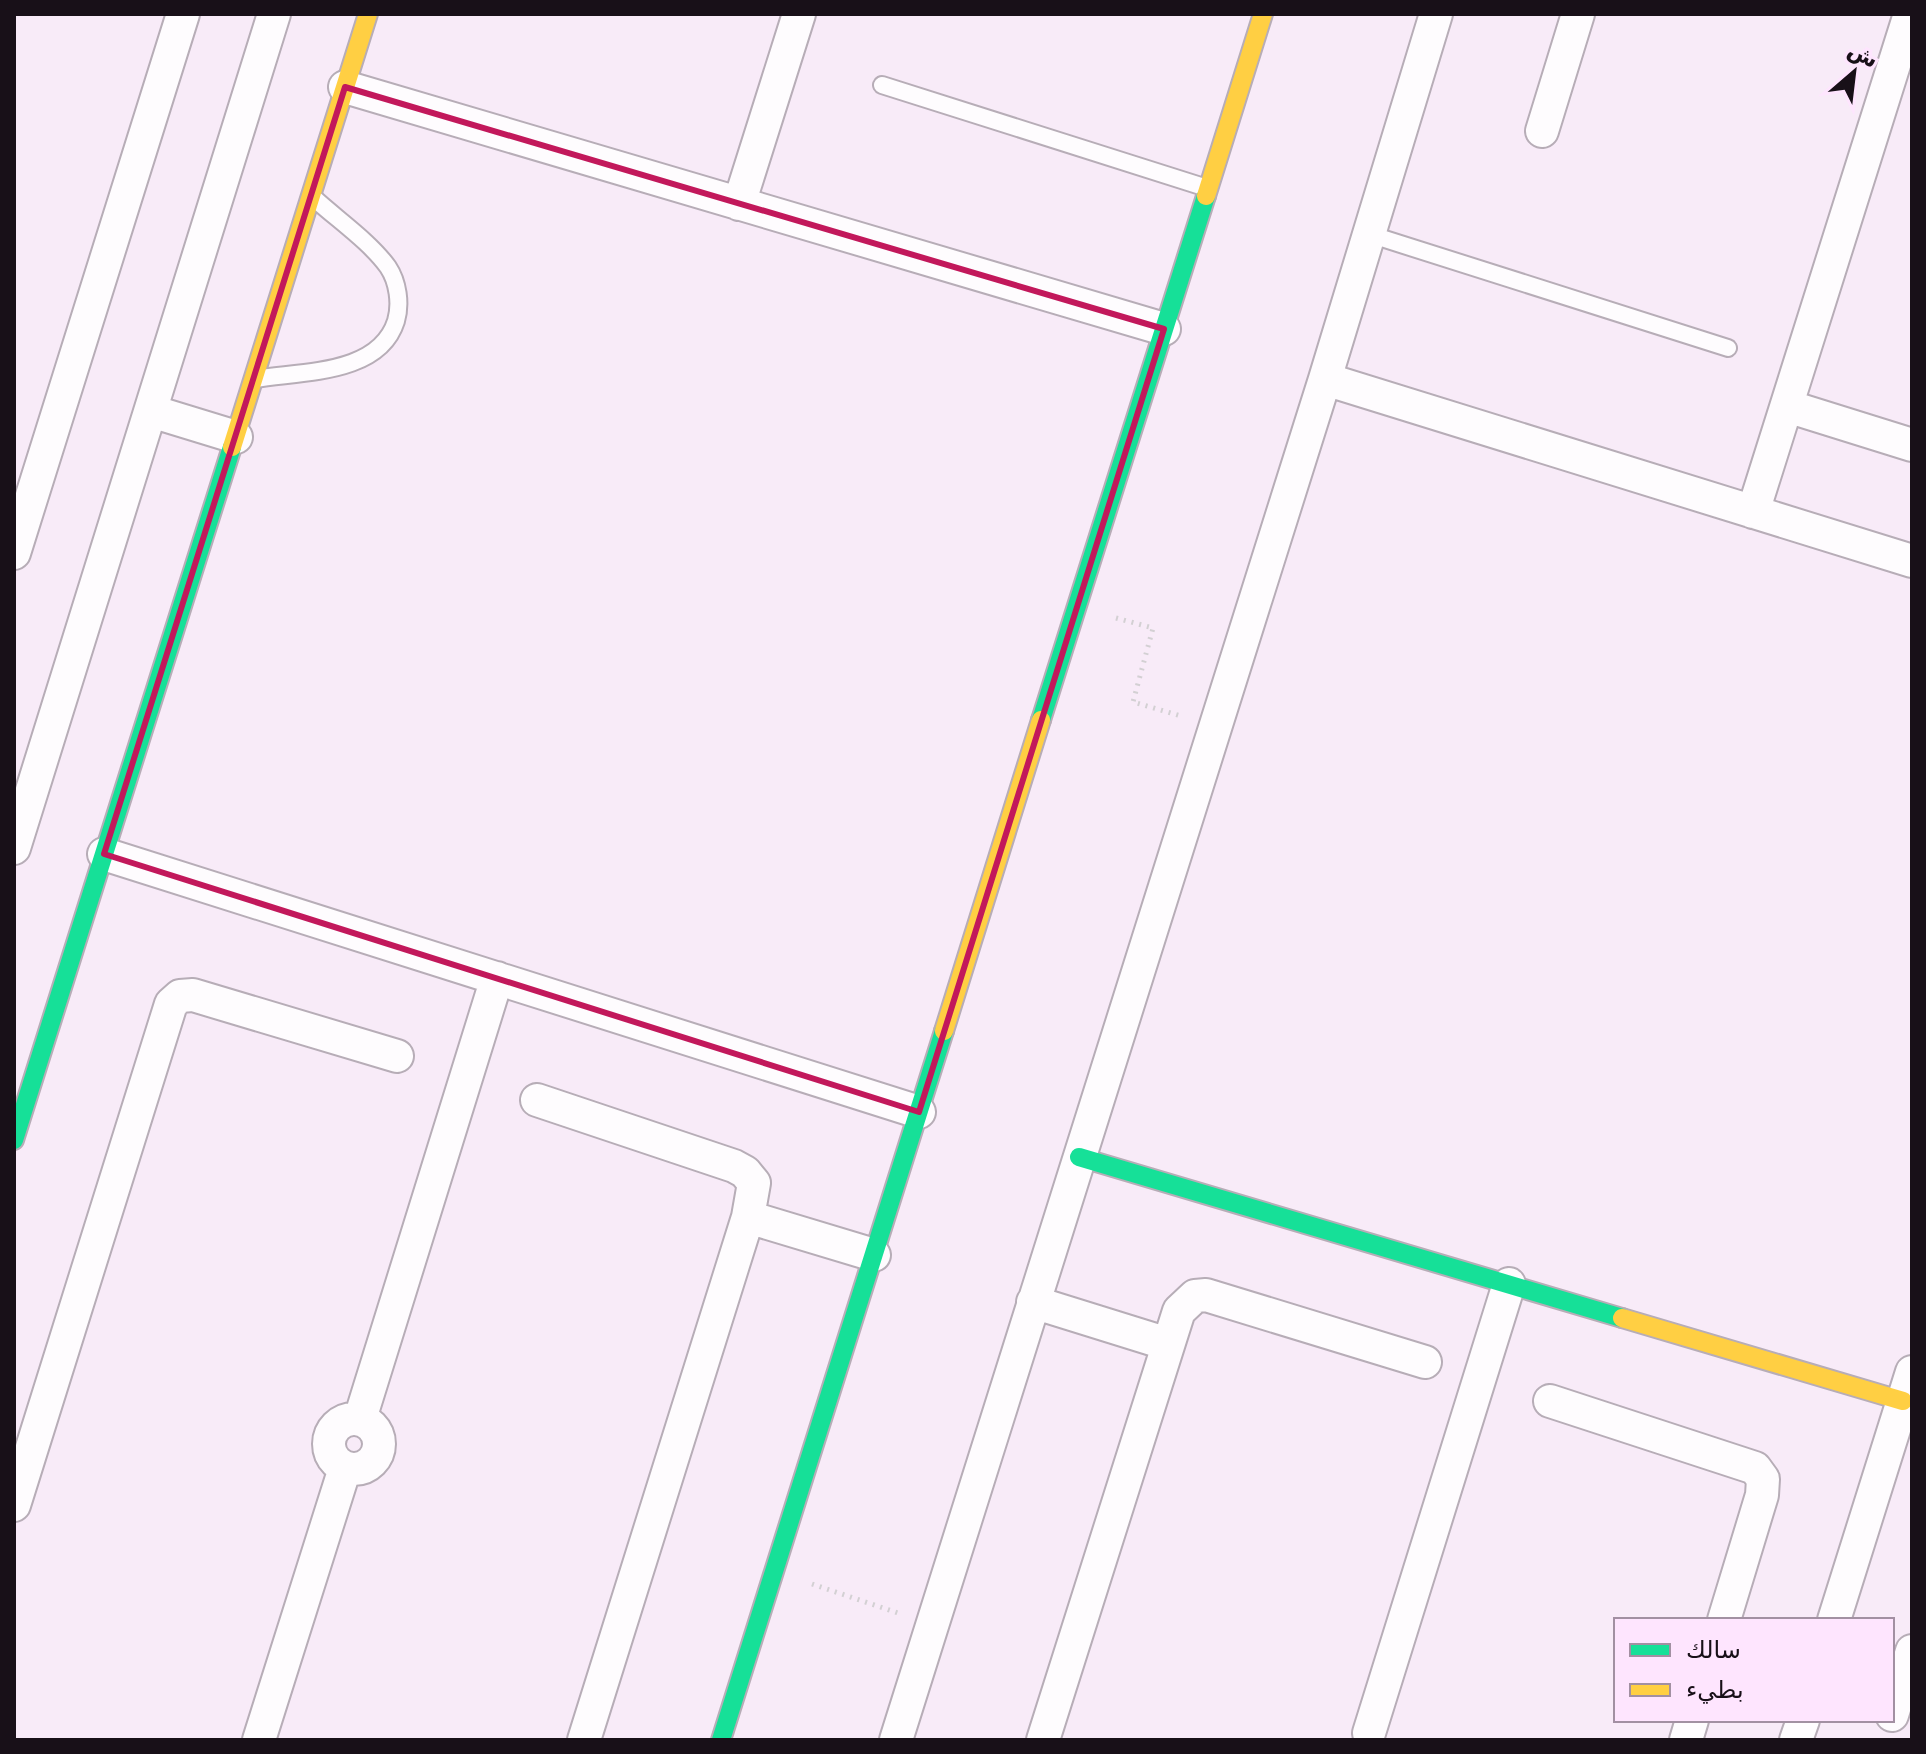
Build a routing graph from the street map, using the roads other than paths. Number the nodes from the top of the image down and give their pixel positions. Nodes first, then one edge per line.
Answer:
1 (183, 14) edge
2 (274, 14) edge
3 (368, 14) edge
4 (799, 14) edge
5 (1263, 14) edge
6 (1578, 14) edge
7 (1910, 14) edge
8 (1434, 15) edge
9 (882, 85) dead end
10 (345, 87) junction
11 (1542, 131) dead end
12 (1209, 188) junction
13 (311, 195) junction
14 (739, 204) junction
15 (1369, 234) junction
16 (1164, 329) junction
17 (1728, 348) dead end
18 (254, 379) junction
19 (1325, 379) junction
20 (1787, 406) junction
21 (151, 411) junction
22 (236, 437) junction
23 (1912, 445) edge
24 (1753, 512) junction
25 (14, 553) edge
26 (1912, 561) edge
27 (14, 848) edge
28 (104, 854) junction
29 (497, 978) junction
30 (397, 1056) dead end
31 (537, 1100) dead end
32 (919, 1112) junction
33 (14, 1140) edge
34 (1079, 1157) junction
35 (748, 1217) junction
36 (874, 1255) junction
37 (1509, 1284) junction
38 (1033, 1302) junction
39 (1168, 1344) junction
40 (1425, 1362) dead end
41 (1907, 1386) edge
42 (1550, 1401) dead end
43 (14, 1505) edge
44 (1725, 1618) edge
45 (1835, 1618) edge
46 (1912, 1651) edge
47 (1894, 1708) edge
48 (1365, 1738) edge
49 (259, 1740) edge
50 (584, 1740) edge
51 (721, 1740) edge
52 (896, 1740) edge
53 (1043, 1740) edge

1 - 25 street
2 - 21 street
3 - 10 street
4 - 14 street
5 - 12 street
6 - 11 street
7 - 20 street
8 - 15 street
9 - 12 lane
10 - 13 street
10 - 14 street
12 - 16 street
13 - 18 street
13 - 18 lane
14 - 16 street
15 - 17 lane
15 - 19 street
16 - 32 street
18 - 22 street
19 - 24 street
19 - 34 street
20 - 23 street
20 - 24 street
21 - 22 street
21 - 27 street
22 - 28 street
24 - 26 street
28 - 29 street
28 - 33 street
29 - 32 street
29 - 49 street
30 - 43 street
31 - 35 street
32 - 36 street
34 - 37 street
34 - 38 street
35 - 36 street
35 - 50 street
36 - 51 street
37 - 41 street
37 - 48 street
38 - 39 street
38 - 52 street
39 - 40 street
39 - 53 street
41 - 45 street
42 - 44 street
46 - 47 street

